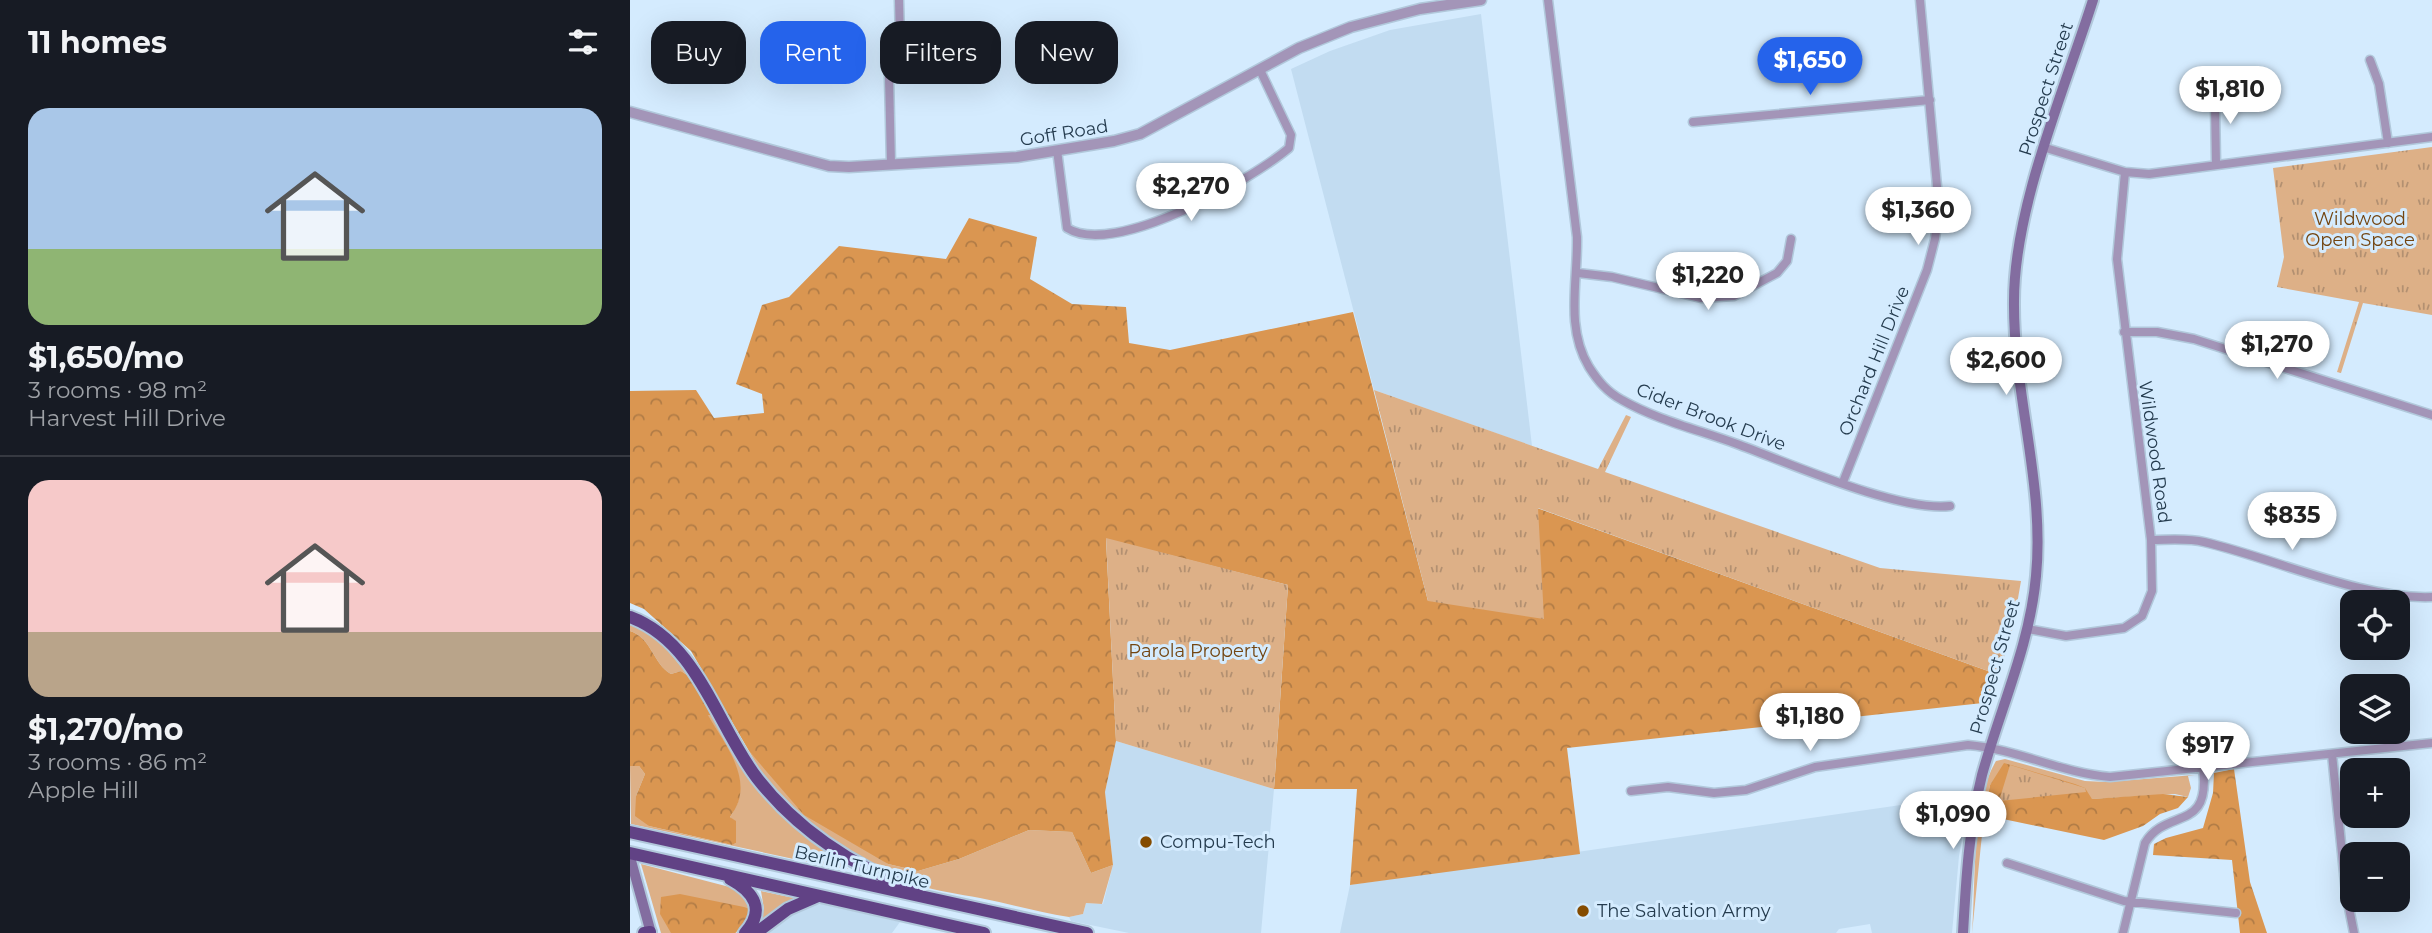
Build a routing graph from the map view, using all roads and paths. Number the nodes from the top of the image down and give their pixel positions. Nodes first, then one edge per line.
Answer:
1 (900, 0) edge
2 (1481, 0) edge
3 (1548, 0) edge
4 (1920, 0) edge
5 (2094, 0) edge
6 (2370, 60) dead end
7 (1260, 70) junction
8 (2222, 85) dead end
9 (1930, 100) junction
10 (630, 112) edge
11 (1693, 122) dead end
12 (2432, 137) edge
13 (2388, 143) junction
14 (2046, 148) junction
15 (1057, 150) junction
16 (2216, 163) junction
17 (891, 164) junction
18 (2125, 172) junction
19 (1791, 239) dead end
20 (1578, 273) junction
21 (2124, 332) junction
22 (2432, 415) edge
23 (1843, 482) junction
24 (1950, 506) dead end
25 (2151, 540) junction
26 (2432, 597) edge
27 (630, 617) edge
28 (2028, 629) junction
29 (2432, 743) edge
30 (1990, 748) junction
31 (2332, 754) junction
32 (2203, 768) junction
33 (1632, 791) dead end
34 (633, 833) edge
35 (634, 855) edge
36 (2007, 863) dead end
37 (714, 872) junction
38 (818, 895) junction
39 (2133, 903) junction
40 (960, 907) junction
41 (2236, 913) dead end
42 (648, 933) edge
43 (745, 933) edge
44 (756, 933) edge
45 (984, 933) edge
46 (1087, 933) edge
47 (1963, 933) edge
48 (2123, 933) edge
49 (2354, 933) edge

1 - 17 street
2 - 7 street, Goff Road
3 - 20 street, Cider Brook Drive
4 - 9 street, Orchard Hill Drive
5 - 14 main road, Prospect Street
6 - 13 street
7 - 15 street, Goff Road
7 - 15 street
8 - 16 street
9 - 11 street
9 - 23 street, Orchard Hill Drive
10 - 17 street, Goff Road
12 - 13 street
13 - 16 street
14 - 18 street
14 - 28 main road, Prospect Street
15 - 17 street, Goff Road
16 - 18 street
18 - 21 street, Wildwood Road
19 - 20 street
20 - 23 street, Cider Brook Drive
21 - 22 street
21 - 25 street, Wildwood Road
23 - 24 street, Cider Brook Drive
25 - 26 street
25 - 28 street, Wildwood Road
27 - 40 highway
28 - 30 main road, Prospect Street
29 - 31 street
30 - 32 street
30 - 33 street
30 - 47 main road, Prospect Street
31 - 32 street
31 - 49 street
32 - 39 street
34 - 40 highway, Berlin Turnpike
35 - 37 highway
35 - 42 main road
36 - 39 street
37 - 38 highway
37 - 43 highway
38 - 44 highway
38 - 45 highway
39 - 41 street
39 - 48 street
40 - 46 highway, Berlin Turnpike

